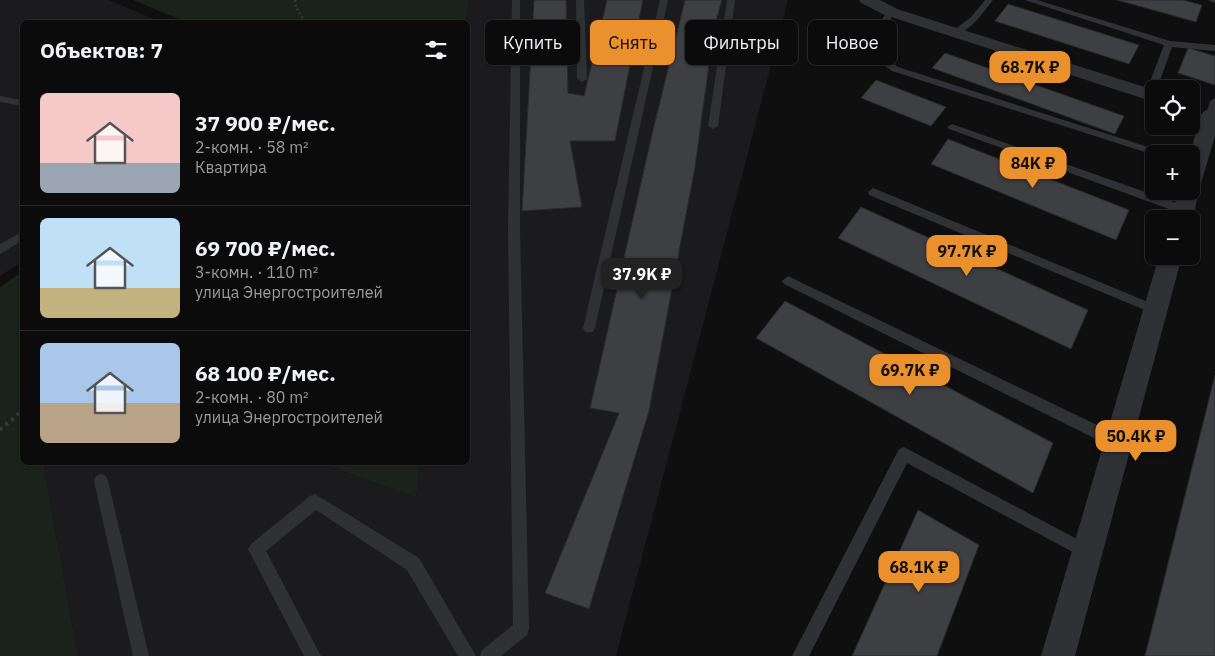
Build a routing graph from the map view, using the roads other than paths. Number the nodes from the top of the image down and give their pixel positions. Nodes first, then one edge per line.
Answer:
1 (516, 0) edge
2 (580, 0) edge
3 (664, 0) edge
4 (731, 0) edge
5 (867, 0) edge
6 (989, 0) edge
7 (1029, 0) edge
8 (891, 12) junction
9 (957, 32) junction
10 (1169, 44) junction
11 (1215, 48) edge
12 (582, 80) dead end
13 (1157, 80) edge
14 (1145, 94) edge
15 (0, 99) edge
16 (20, 104) edge
17 (1209, 110) edge
18 (713, 126) dead end
19 (952, 127) dead end
20 (1199, 145) edge
21 (1145, 149) edge
22 (873, 192) dead end
23 (1185, 207) edge
24 (20, 237) edge
25 (0, 250) edge
26 (1168, 265) edge
27 (788, 282) dead end
28 (1156, 310) junction
29 (589, 328) dead end
30 (1119, 443) junction
31 (102, 481) dead end
32 (1087, 552) junction
33 (141, 656) edge
34 (313, 656) edge
35 (468, 656) edge
36 (488, 656) edge
37 (800, 656) edge
38 (1058, 656) edge

1 - 36 lane
2 - 12 lane
3 - 29 lane
4 - 18 lane
5 - 8 street
6 - 9 lane
7 - 10 lane
8 - 9 street
8 - 21 lane
9 - 14 street
10 - 11 lane
10 - 13 lane
15 - 16 lane
17 - 20 street
19 - 23 lane
22 - 28 lane
24 - 25 lane
26 - 28 street
27 - 30 lane
28 - 30 street
30 - 32 street
31 - 33 lane
32 - 37 lane
32 - 38 street
34 - 35 lane

